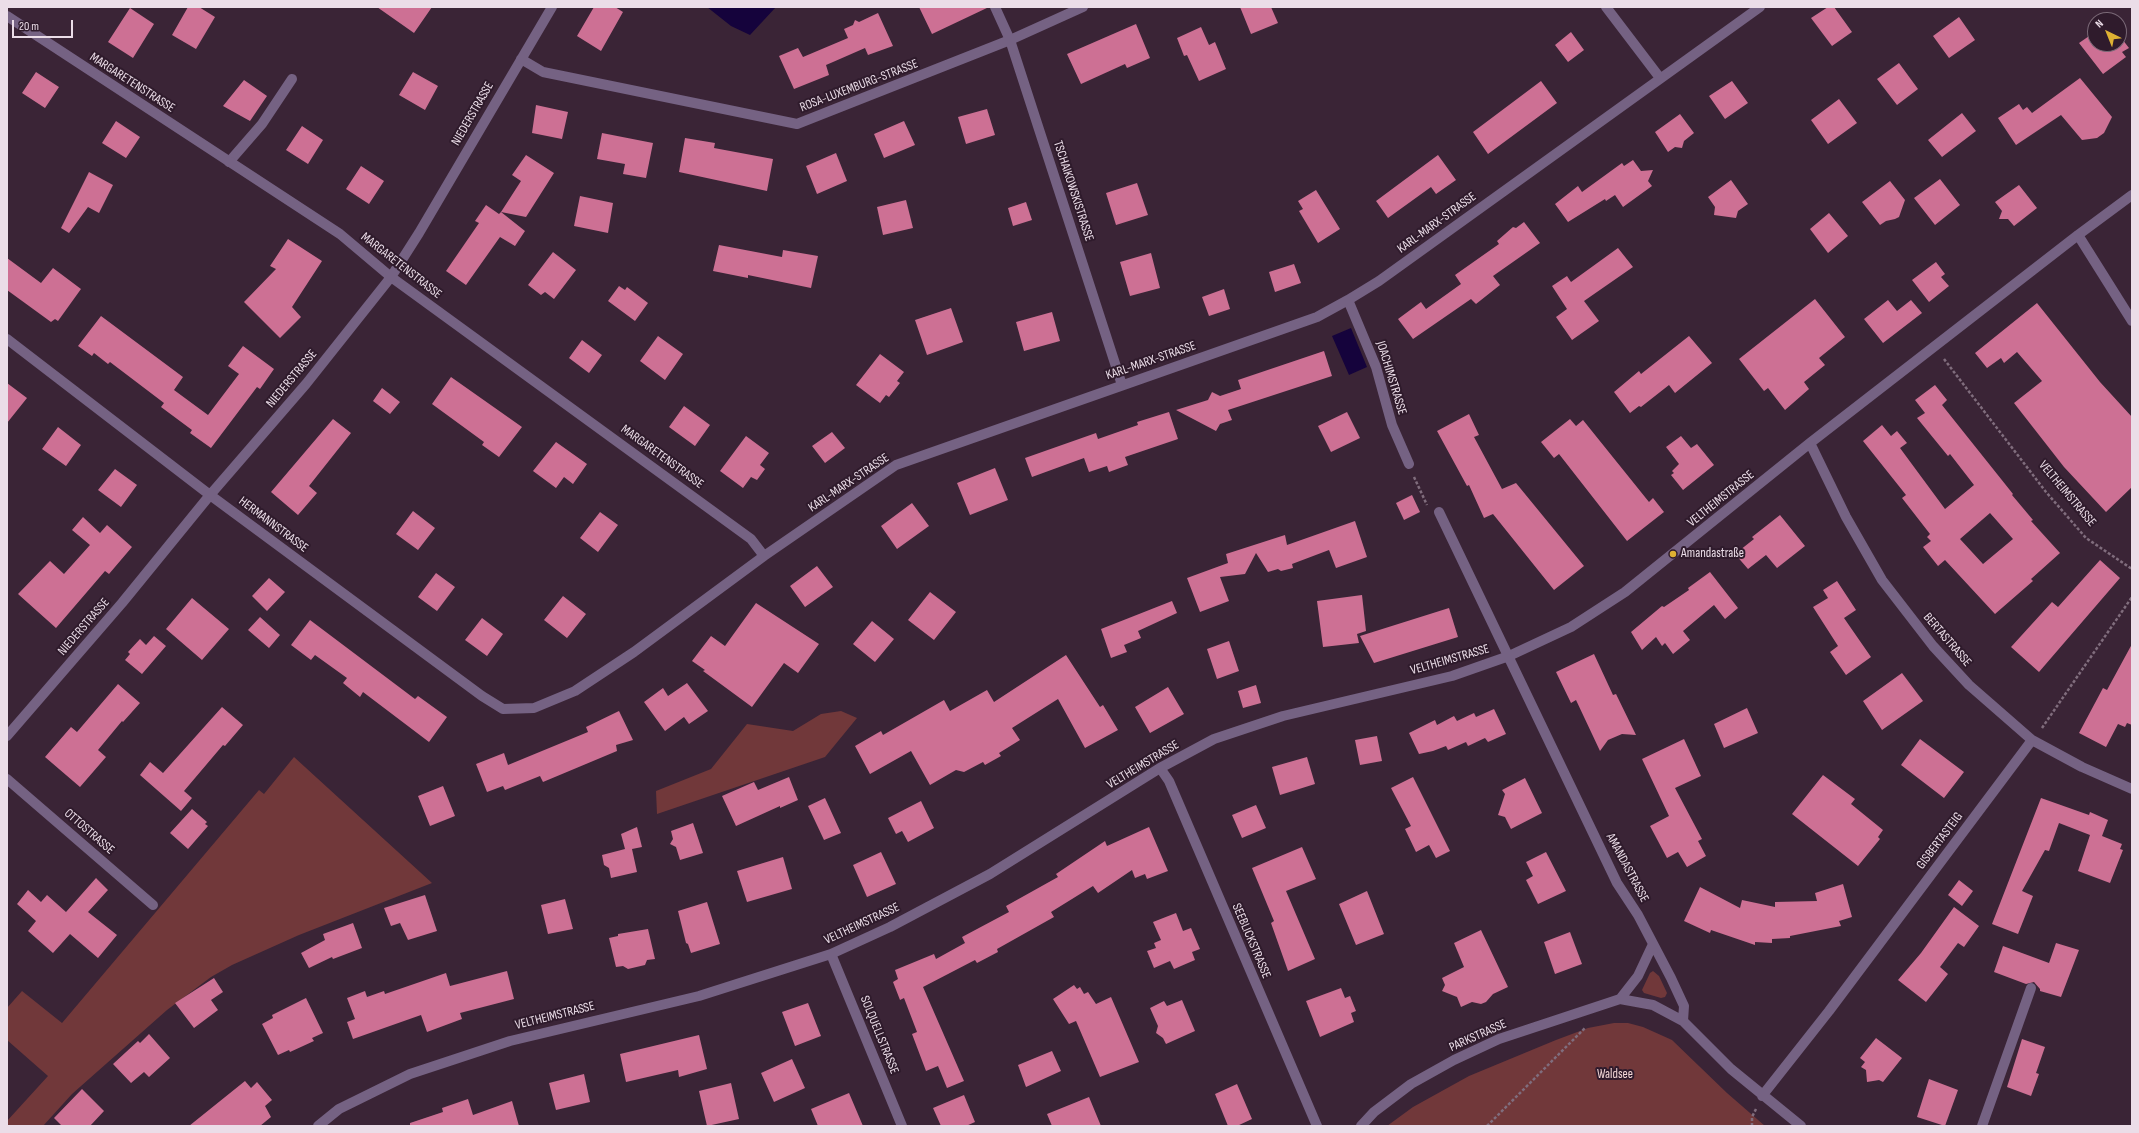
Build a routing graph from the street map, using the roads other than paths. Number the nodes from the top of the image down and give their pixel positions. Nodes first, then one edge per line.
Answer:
1 (552, 7) edge
2 (995, 7) edge
3 (1083, 7) edge
4 (1606, 7) edge
5 (1760, 7) edge
6 (7, 16) edge
7 (1010, 40) junction
8 (521, 59) junction
9 (1660, 78) junction
10 (292, 79) dead end
11 (229, 162) junction
12 (2132, 195) edge
13 (2078, 235) junction
14 (391, 277) junction
15 (1348, 300) junction
16 (2132, 322) edge
17 (7, 339) edge
18 (1122, 385) junction
19 (1810, 443) junction
20 (1409, 464) road end
21 (210, 495) junction
22 (1439, 512) road end
23 (764, 556) junction
24 (1509, 656) junction
25 (534, 708) joint
26 (7, 736) edge
27 (2032, 740) junction
28 (1160, 768) junction
29 (7, 779) edge
30 (2132, 789) edge
31 (153, 905) dead end
32 (1653, 944) junction
33 (831, 954) junction
34 (2031, 988) dead end
35 (1620, 999) junction
36 (1683, 1020) junction
37 (1762, 1096) junction
38 (318, 1126) edge
39 (902, 1126) edge
40 (1317, 1126) edge
41 (1361, 1126) edge
42 (1801, 1126) edge
43 (1982, 1126) edge

1 - 8 street, NIEDERSTRASSE
2 - 7 street, TSCHAIKOWSKISTRASSE
3 - 7 street, ROSA-LUXEMBURG-STRASSE
4 - 9 street
5 - 9 street, KARL-MARX-STRASSE
6 - 11 street, MARGARETENSTRASSE
7 - 8 street, ROSA-LUXEMBURG-STRASSE
7 - 18 street, TSCHAIKOWSKISTRASSE
8 - 14 street, NIEDERSTRASSE
9 - 15 street, KARL-MARX-STRASSE
10 - 11 street
11 - 14 street, MARGARETENSTRASSE
12 - 13 street, VELTHEIMSTRASSE
13 - 16 street
13 - 19 street, VELTHEIMSTRASSE
14 - 21 street, NIEDERSTRASSE
14 - 23 street, MARGARETENSTRASSE
15 - 18 street, KARL-MARX-STRASSE
15 - 20 street, JOACHIMSTRASSE
17 - 21 street, HERMANNSTRASSE
18 - 23 street, KARL-MARX-STRASSE
19 - 24 street, VELTHEIMSTRASSE
19 - 27 street, BERTASTRASSE
21 - 25 street, HERMANNSTRASSE
21 - 26 street, NIEDERSTRASSE
22 - 24 street, AMANDASTRASSE
23 - 25 street, KARL-MARX-STRASSE
24 - 28 street, VELTHEIMSTRASSE
24 - 32 street, AMANDASTRASSE
27 - 30 street, BERTASTRASSE
27 - 37 street, GISBERTASTEIG
28 - 33 street, VELTHEIMSTRASSE
28 - 40 street, SEEBLICKSTRASSE
29 - 31 street, OTTOSTRASSE
32 - 35 street
32 - 36 street, AMANDASTRASSE
33 - 38 street, VELTHEIMSTRASSE
33 - 39 street, SOLQUELLSTRASSE
34 - 43 street
35 - 36 street, PARKSTRASSE
35 - 41 street, PARKSTRASSE
36 - 37 street, PARKSTRASSE
37 - 42 street, PARKSTRASSE

